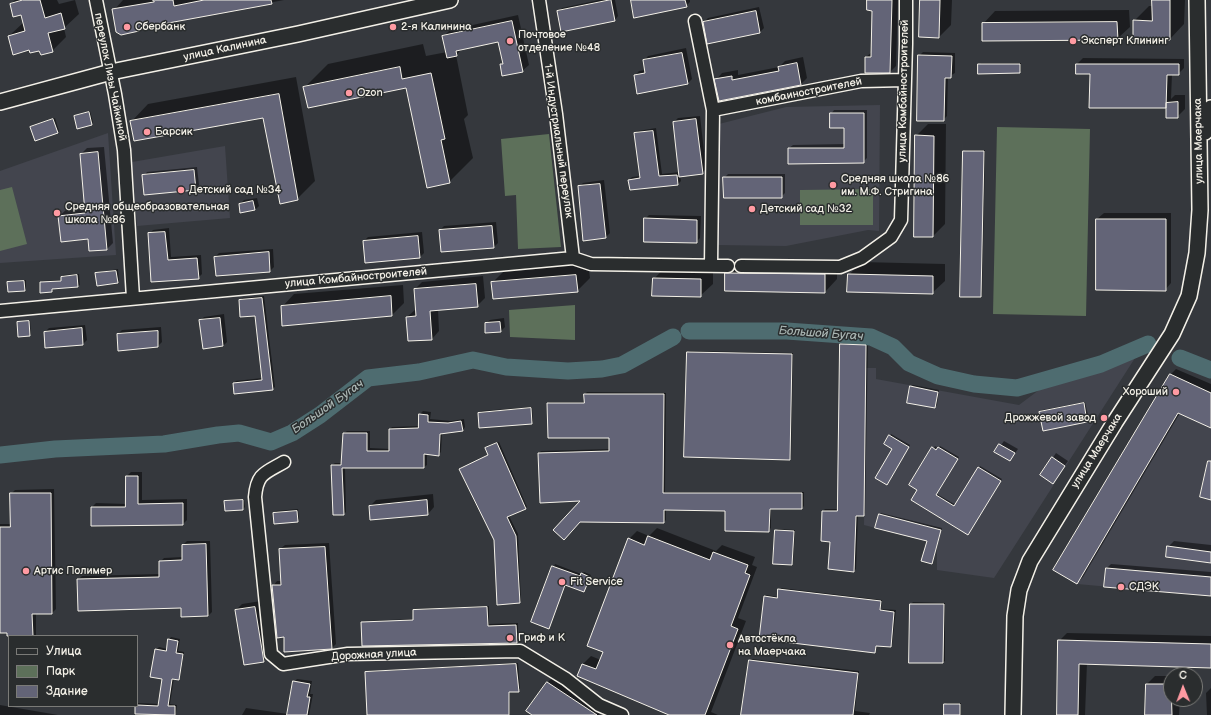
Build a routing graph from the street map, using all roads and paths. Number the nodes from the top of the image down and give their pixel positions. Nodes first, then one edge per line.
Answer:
1 (96, 0) edge
2 (450, 0) edge
3 (539, 0) edge
4 (906, 0) edge
5 (1197, 0) edge
6 (695, 21) dead end
7 (111, 72) junction
8 (905, 80) junction
9 (0, 102) edge
10 (1211, 108) edge
11 (713, 110) junction
12 (1201, 148) junction
13 (573, 258) junction
14 (711, 265) junction
15 (728, 266) dead end
16 (741, 266) dead end
17 (133, 298) junction
18 (0, 311) edge
19 (284, 462) dead end
20 (622, 715) edge
21 (1013, 715) edge

1 - 7 street, переулок Лизы Чайкиной
2 - 7 main road, улица Калинина
3 - 13 street, 1-й Индустриальный переулок
4 - 8 street, улица Комбайностроителей
5 - 12 main road, улица Маерчака
6 - 11 street
7 - 9 main road, улица Калинина
7 - 17 street, переулок Лизы Чайкиной
8 - 11 street, комбаиностроителей
8 - 16 street, улица Комбайностроителей
10 - 12 main road
11 - 14 street
12 - 21 main road, улица Маерчака
13 - 14 street, улица Комбайностроителей
13 - 17 street, улица Комбайностроителей
14 - 15 street, улица Комбайностроителей
17 - 18 street, улица Комбайностроителей
19 - 20 street, Дорожная улица

